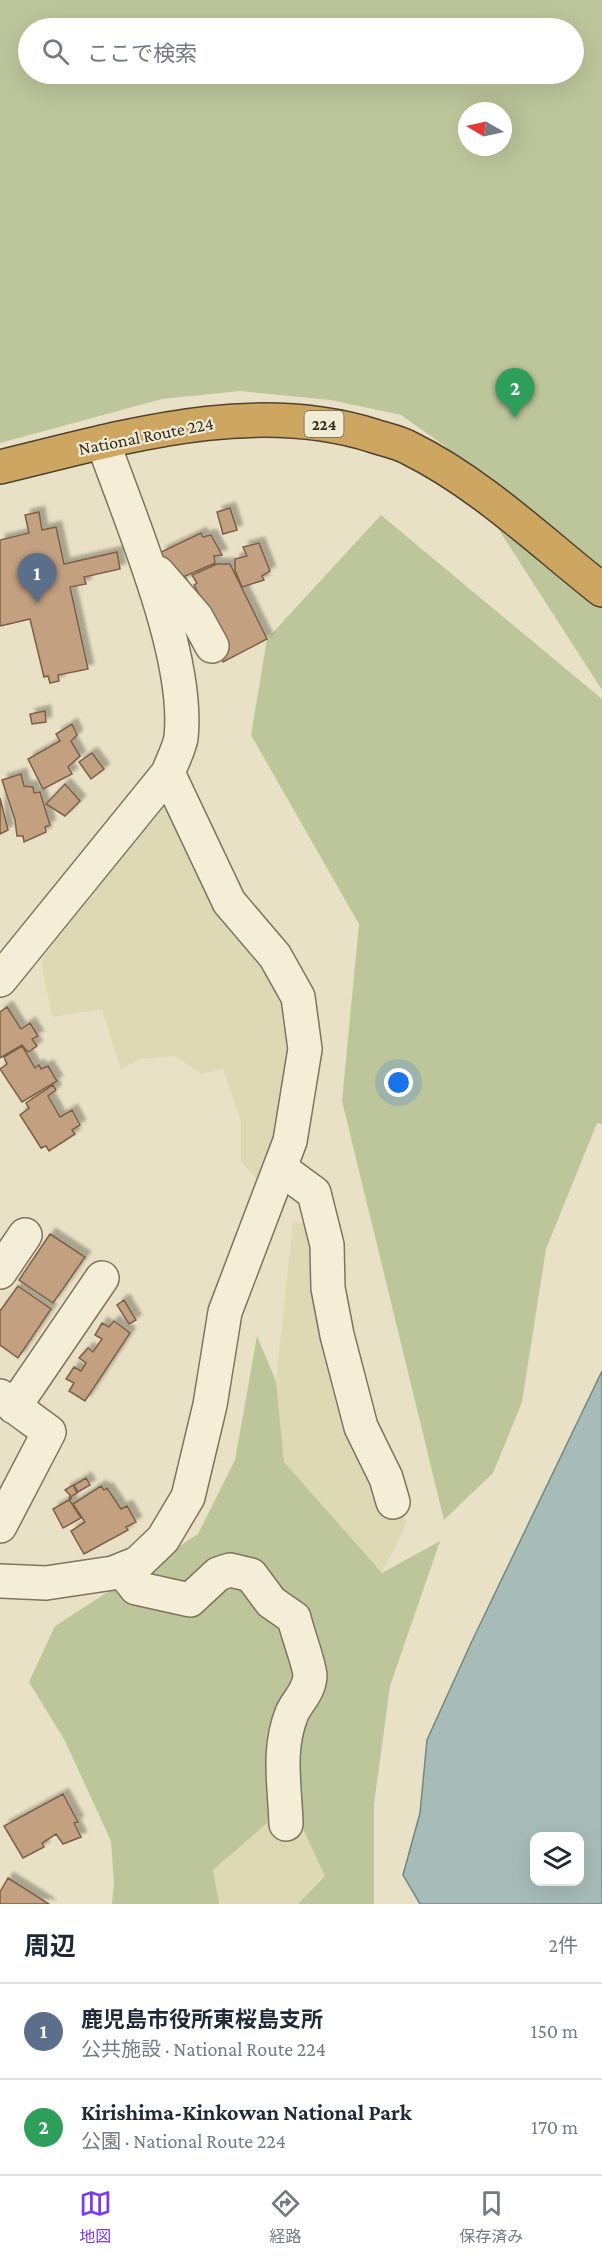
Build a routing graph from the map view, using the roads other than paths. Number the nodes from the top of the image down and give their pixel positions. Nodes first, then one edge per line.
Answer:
1 (103, 442) junction
2 (0, 467) edge
3 (146, 568) junction
4 (602, 590) edge
5 (212, 646) dead end
6 (168, 773) junction
7 (2, 973) edge
8 (280, 1168) junction
9 (25, 1235) dead end
10 (0, 1272) edge
11 (102, 1278) dead end
12 (7, 1402) edge
13 (393, 1502) dead end
14 (0, 1526) edge
15 (122, 1570) junction
16 (0, 1581) edge
17 (286, 1824) dead end

1 - 2 highway, National Route 224 / 224
1 - 3 street
1 - 4 highway, National Route 224 / 224
3 - 5 street
3 - 6 street
6 - 7 street
6 - 8 street
8 - 13 street
8 - 15 street
9 - 10 street
11 - 12 street
12 - 14 street
15 - 16 street
15 - 17 street

